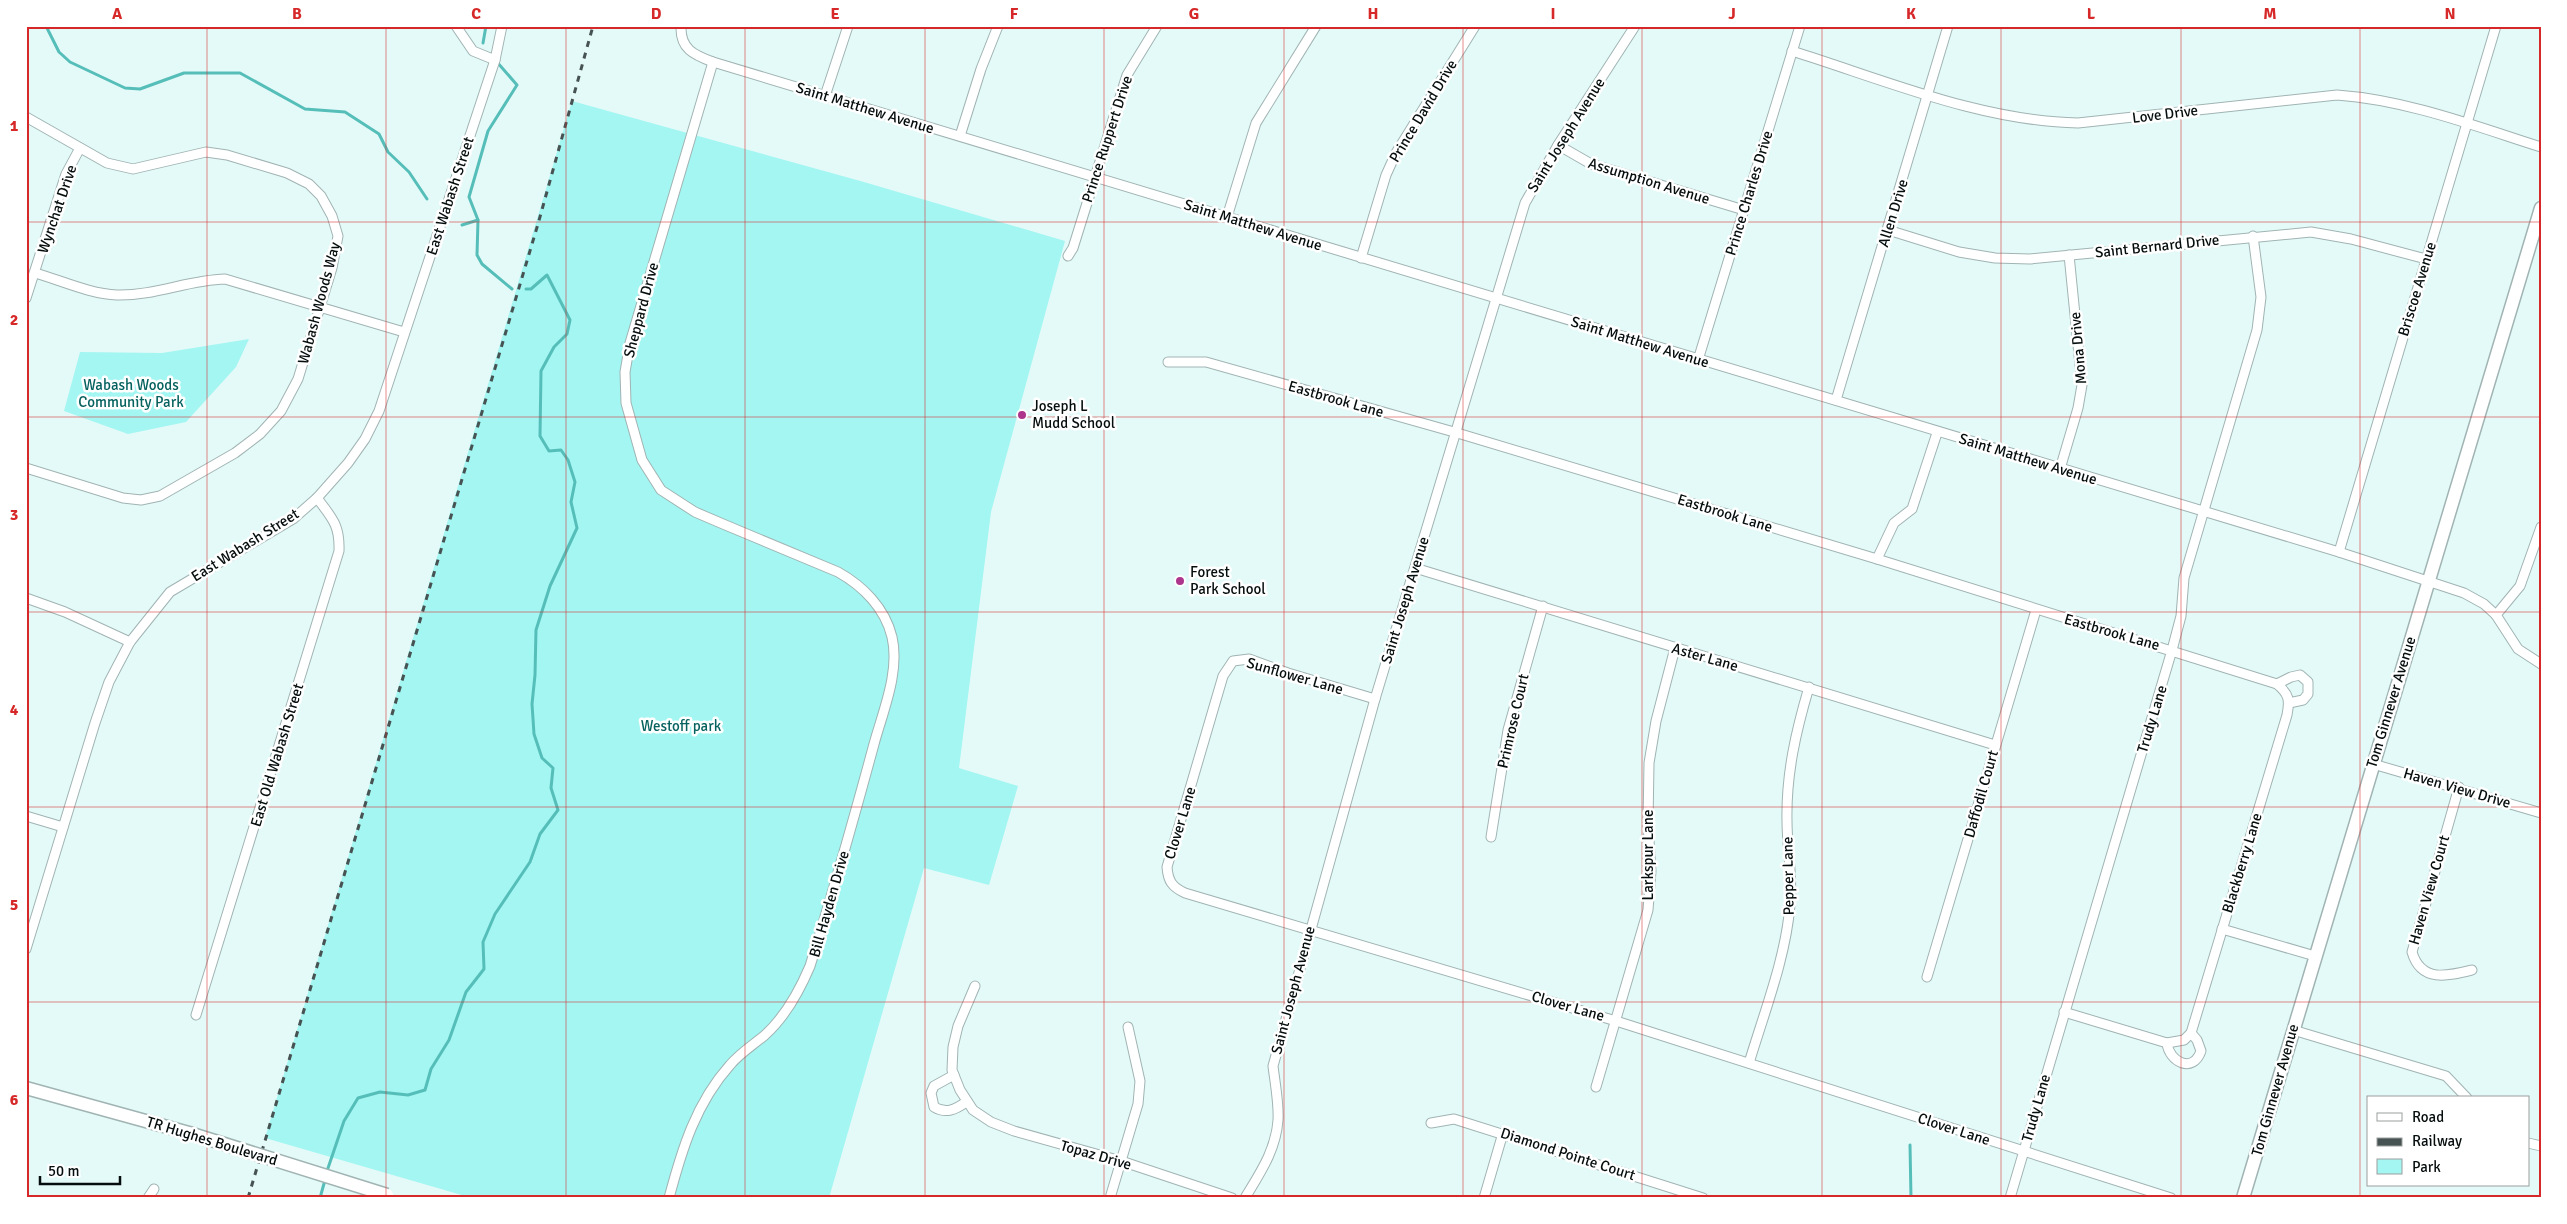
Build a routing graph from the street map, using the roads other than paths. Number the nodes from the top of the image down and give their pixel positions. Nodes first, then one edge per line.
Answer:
1 (456, 26) edge
2 (502, 26) edge
3 (680, 26) edge
4 (848, 26) edge
5 (998, 26) edge
6 (1157, 26) edge
7 (1316, 26) edge
8 (1476, 26) edge
9 (1636, 26) edge
10 (1800, 26) edge
11 (1948, 26) edge
12 (2496, 26) edge
13 (1792, 51) junction
14 (495, 60) junction
15 (713, 62) junction
16 (1928, 94) junction
17 (826, 96) junction
18 (26, 118) edge
19 (2467, 123) junction
20 (960, 136) junction
21 (1558, 145) junction
22 (2541, 147) edge
23 (80, 148) junction
24 (1094, 177) junction
25 (2541, 208) edge
26 (1744, 210) junction
27 (1228, 217) junction
28 (1888, 230) junction
29 (2253, 236) junction
30 (2069, 255) junction
31 (1068, 256) dead end
32 (1361, 258) junction
33 (2426, 259) junction
34 (35, 273) junction
35 (26, 298) edge
36 (1494, 299) junction
37 (320, 307) junction
38 (404, 332) junction
39 (1698, 360) junction
40 (1168, 362) dead end
41 (1836, 400) junction
42 (1454, 432) junction
43 (1937, 432) junction
44 (26, 468) edge
45 (2060, 469) junction
46 (316, 498) junction
47 (2203, 512) junction
48 (2541, 527) edge
49 (2339, 552) junction
50 (1877, 559) junction
51 (1415, 568) junction
52 (2427, 580) junction
53 (857, 582) joint
54 (26, 598) edge
55 (1544, 606) junction
56 (2036, 610) junction
57 (2496, 615) junction
58 (130, 642) junction
59 (1675, 648) junction
60 (2172, 650) junction
61 (2541, 664) edge
62 (1223, 676) joint
63 (2278, 684) junction
64 (1809, 686) junction
65 (2287, 692) joint
66 (1375, 699) junction
67 (2289, 703) junction
68 (1996, 745) junction
69 (2373, 764) junction
70 (2459, 787) junction
71 (2541, 813) edge
72 (26, 816) edge
73 (63, 827) junction
74 (1491, 837) dead end
75 (2222, 929) junction
76 (1309, 931) junction
77 (26, 949) edge
78 (2315, 956) junction
79 (2472, 970) dead end
80 (1927, 977) dead end
81 (975, 986) dead end
82 (2064, 1012) junction
83 (196, 1015) dead end
84 (1616, 1021) junction
85 (1128, 1027) dead end
86 (2293, 1030) junction
87 (2191, 1033) junction
88 (2166, 1043) junction
89 (1749, 1063) junction
90 (954, 1075) junction
91 (1596, 1087) dead end
92 (26, 1088) edge
93 (2465, 1096) edge
94 (966, 1102) junction
95 (1431, 1123) dead end
96 (1503, 1133) junction
97 (2024, 1151) junction
98 (1121, 1162) junction
99 (154, 1189) dead end
100 (392, 1196) edge
101 (148, 1198) edge
102 (669, 1198) edge
103 (1110, 1198) edge
104 (1232, 1198) edge
105 (1244, 1198) edge
106 (1484, 1198) edge
107 (1703, 1198) edge
108 (2010, 1198) edge
109 (2171, 1198) edge
110 (2243, 1198) edge

1 - 14 street
2 - 14 street, East Wabash Street
3 - 15 street, Saint Matthew Avenue
4 - 17 street
5 - 20 street
6 - 24 street, Prince Ruppert Drive
7 - 27 street
8 - 32 street, Prince David Drive
9 - 21 street, Saint Joseph Avenue
10 - 13 street, Prince Charles Drive
11 - 16 street, Allen Drive
12 - 19 street, Briscoe Avenue
13 - 16 street, Love Drive
13 - 26 street, Prince Charles Drive
14 - 38 street, East Wabash Street
15 - 17 street, Saint Matthew Avenue
15 - 53 street, Sheppard Drive
16 - 19 street, Love Drive
16 - 28 street, Allen Drive
17 - 20 street, Saint Matthew Avenue
18 - 23 street, Wabash Woods Way
19 - 22 street, Love Drive
19 - 33 street, Briscoe Avenue
20 - 24 street, Saint Matthew Avenue
21 - 26 street, Assumption Avenue
21 - 36 street, Saint Joseph Avenue
23 - 34 street, Wynchat Drive
23 - 37 street, Wabash Woods Way
24 - 27 street, Saint Matthew Avenue
24 - 31 street, Prince Ruppert Drive
25 - 52 main road, Tom Ginnever Avenue
26 - 39 street, Prince Charles Drive
27 - 32 street, Saint Matthew Avenue
28 - 30 street, Saint Bernard Drive
28 - 41 street, Allen Drive
29 - 30 street, Saint Bernard Drive
29 - 33 street, Saint Bernard Drive
29 - 47 street, Trudy Lane
30 - 45 street, Mona Drive
32 - 36 street, Saint Matthew Avenue
33 - 49 street, Briscoe Avenue
34 - 35 street, Wynchat Drive
34 - 37 street
36 - 39 street, Saint Matthew Avenue
36 - 42 street, Saint Joseph Avenue
37 - 38 street
37 - 44 street, Wabash Woods Way
38 - 46 street, East Wabash Street
39 - 41 street, Saint Matthew Avenue
40 - 42 street, Eastbrook Lane
41 - 43 street, Saint Matthew Avenue
42 - 50 street, Eastbrook Lane
42 - 51 street, Saint Joseph Avenue
43 - 45 street, Saint Matthew Avenue
43 - 50 street
45 - 47 street, Saint Matthew Avenue
46 - 58 street, East Wabash Street
46 - 83 street, East Old Wabash Street
47 - 49 street, Saint Matthew Avenue
47 - 60 street, Trudy Lane
48 - 57 street
49 - 52 street, Saint Matthew Avenue
50 - 56 street, Eastbrook Lane
51 - 55 street, Aster Lane
51 - 66 street, Saint Joseph Avenue
52 - 57 street, Saint Matthew Avenue
52 - 69 main road, Tom Ginnever Avenue
53 - 102 street, Bill Hayden Drive
54 - 58 street
55 - 59 street, Aster Lane
55 - 74 street, Primrose Court
56 - 60 street, Eastbrook Lane
56 - 68 street, Daffodil Court
57 - 61 street, Saint Matthew Avenue
58 - 73 street, East Wabash Street
59 - 64 street, Aster Lane
59 - 84 street, Larkspur Lane
60 - 63 street, Eastbrook Lane
60 - 82 street, Trudy Lane
62 - 66 street, Sunflower Lane
62 - 76 street, Clover Lane
63 - 65 street, Eastbrook Lane
63 - 67 street
64 - 68 street, Aster Lane
64 - 89 street, Pepper Lane
65 - 67 street, Blackberry Lane
66 - 76 street, Saint Joseph Avenue
67 - 75 street, Blackberry Lane
68 - 80 street, Daffodil Court
69 - 70 street, Haven View Drive
69 - 78 main road, Tom Ginnever Avenue
70 - 71 street, Haven View Drive
70 - 79 street, Haven View Court
72 - 73 street
73 - 77 street, East Wabash Street
75 - 78 street
75 - 87 street, Blackberry Lane
76 - 84 street, Clover Lane
76 - 105 street, Saint Joseph Avenue
78 - 86 main road, Tom Ginnever Avenue
81 - 90 street, Topaz Drive
82 - 88 street
82 - 97 street, Trudy Lane
84 - 89 street, Clover Lane
84 - 91 street, Larkspur Lane
85 - 98 street
86 - 93 street
86 - 110 main road, Tom Ginnever Avenue
87 - 88 street, Blackberry Lane
87 - 88 street
89 - 97 street, Clover Lane
90 - 94 street, Topaz Drive
90 - 94 street
92 - 100 main road, TR Hughes Boulevard, bridge
94 - 98 street, Topaz Drive
95 - 96 street, Diamond Pointe Court
96 - 106 street
96 - 107 street, Diamond Pointe Court
97 - 108 street, Trudy Lane
97 - 109 street, Clover Lane
98 - 103 street
98 - 104 street, Topaz Drive
99 - 101 street

